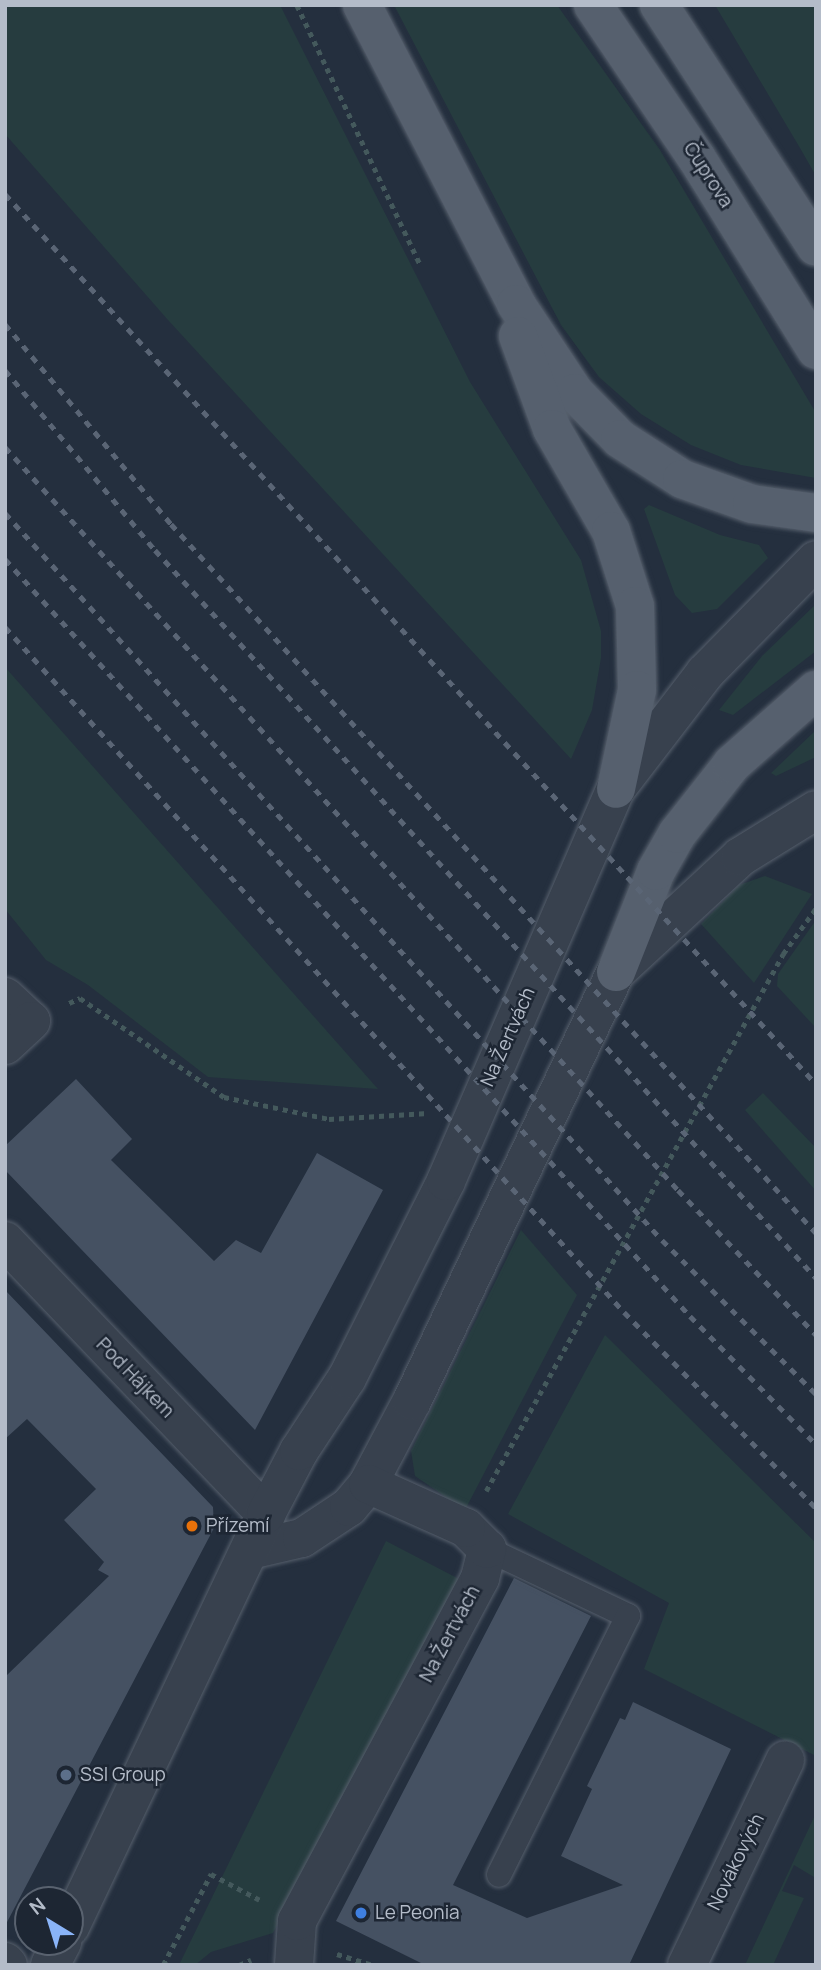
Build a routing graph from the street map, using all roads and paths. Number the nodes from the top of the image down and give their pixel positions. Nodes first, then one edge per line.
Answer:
1 (297, 5) edge
2 (362, 5) edge
3 (593, 5) edge
4 (659, 5) edge
5 (816, 247) edge
6 (494, 261) junction
7 (421, 264) dead end
8 (816, 350) edge
9 (816, 513) edge
10 (816, 561) edge
11 (816, 690) edge
12 (616, 789) junction
13 (810, 824) edge
14 (816, 908) edge
15 (616, 972) junction
16 (14, 1021) edge
17 (429, 1112) dead end
18 (5, 1241) edge
19 (368, 1484) junction
20 (266, 1514) junction
21 (476, 1539) junction
22 (250, 1550) junction
23 (785, 1760) dead end
24 (499, 1875) dead end
25 (84, 1898) edge
26 (297, 1921) junction
27 (163, 1965) edge
28 (294, 1965) edge
29 (687, 1965) edge

1 - 7 path
2 - 6 main road
3 - 8 main road, Čuprova
4 - 5 main road
6 - 9 main road
6 - 12 main road
10 - 12 street, Na Žertvách
11 - 15 main road
12 - 20 street, Na Žertvách
13 - 15 street
14 - 21 path
15 - 19 street
16 - 17 path
18 - 20 street, Pod Hájkem
19 - 21 street
19 - 22 street
20 - 22 street, Na Žertvách
21 - 24 lane
21 - 26 street, Na Žertvách
22 - 25 street, Na Žertvách
23 - 29 street, Novákových
26 - 27 path
26 - 28 street, Na Žertvách

